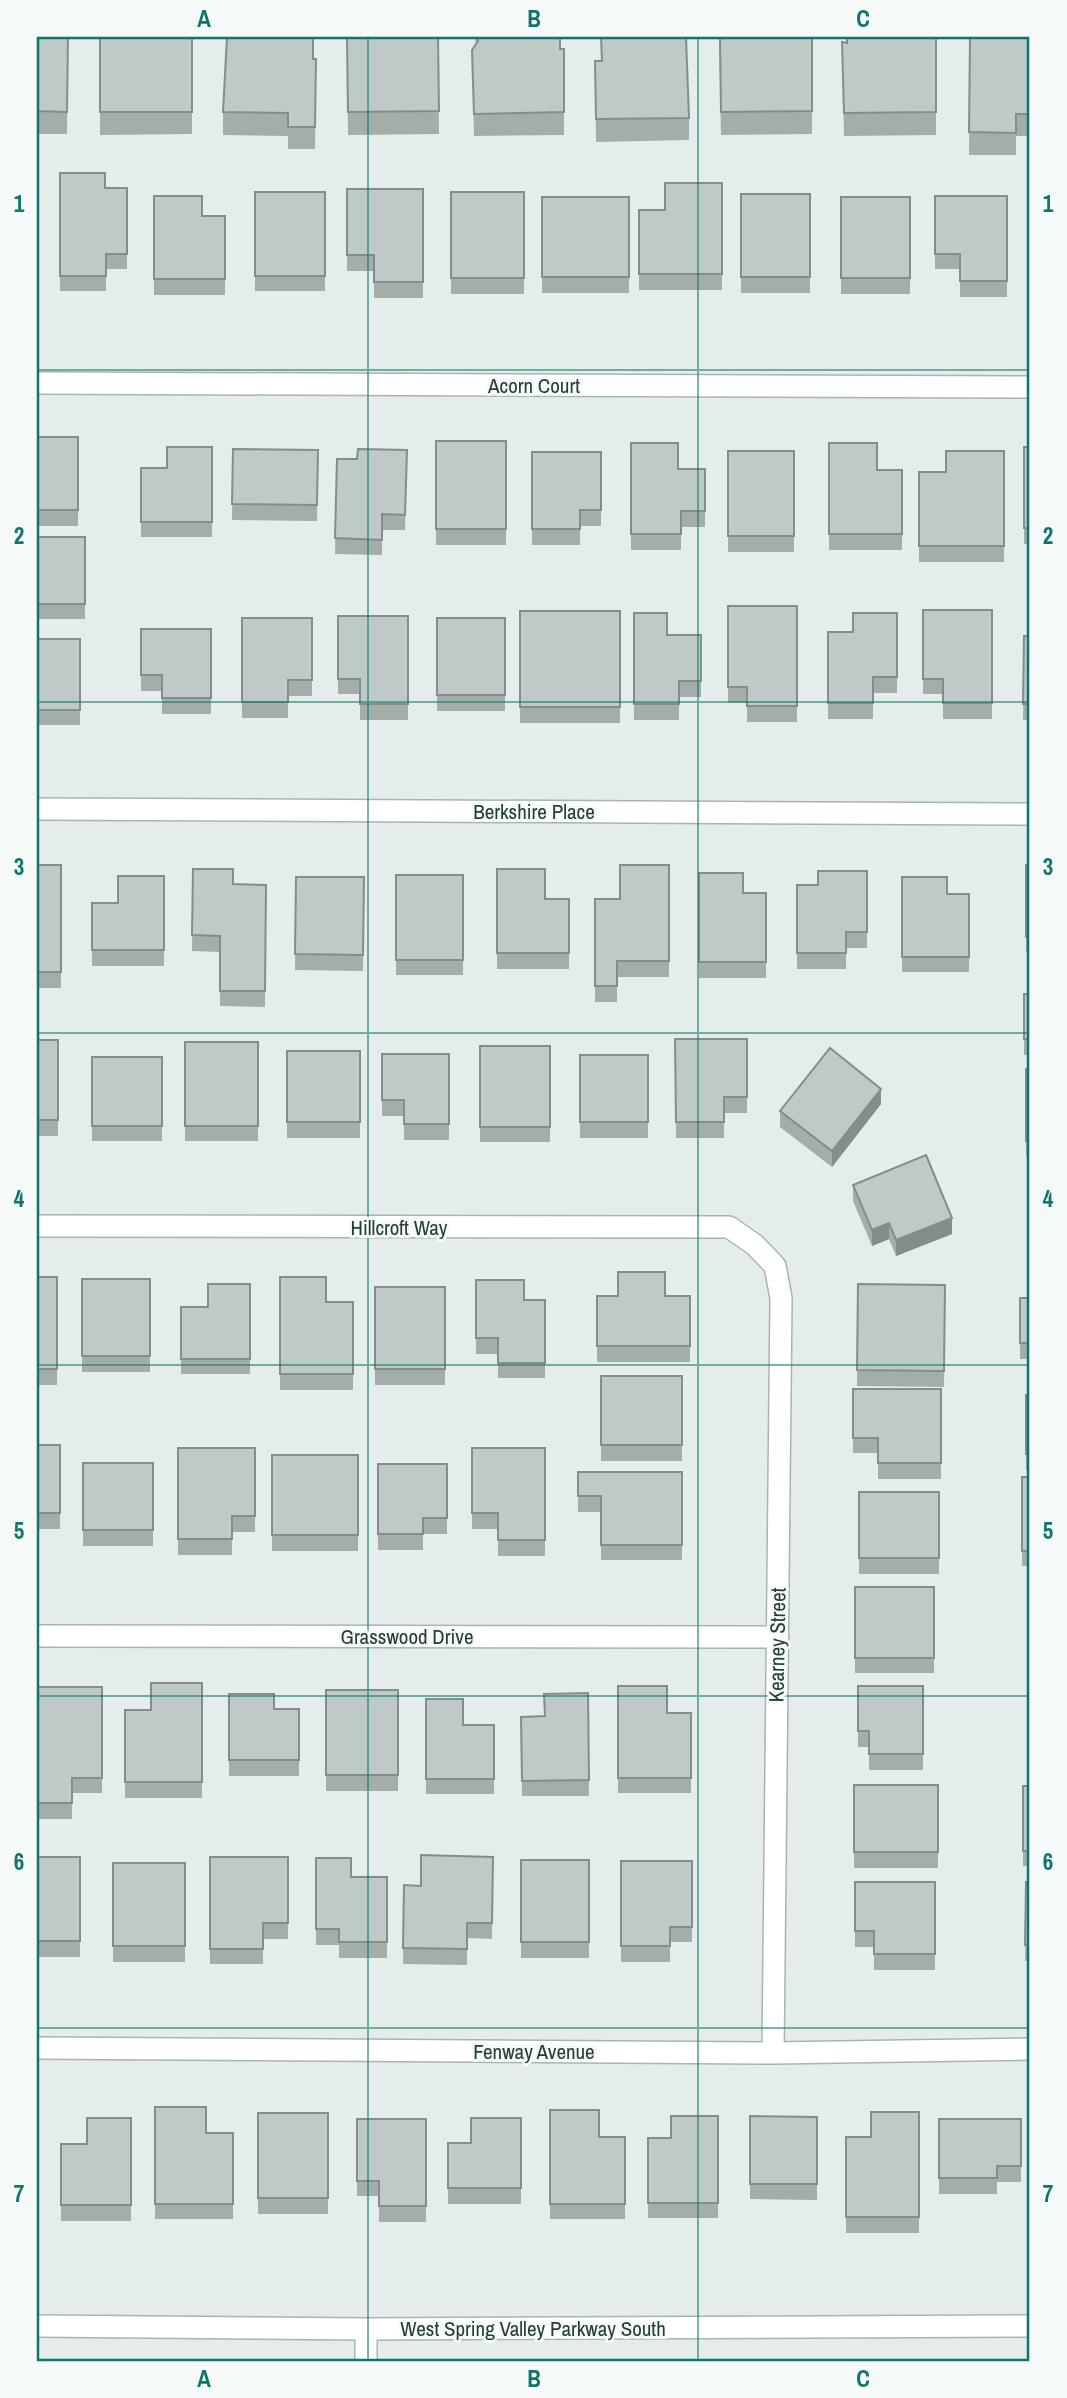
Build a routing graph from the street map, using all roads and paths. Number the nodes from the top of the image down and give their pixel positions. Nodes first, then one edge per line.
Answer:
1 (37, 383) edge
2 (1030, 387) edge
3 (37, 809) edge
4 (1030, 814) edge
5 (37, 1226) edge
6 (755, 1245) joint
7 (37, 1636) edge
8 (778, 1637) junction
9 (37, 2048) edge
10 (1030, 2049) edge
11 (773, 2053) junction
12 (37, 2326) edge
13 (1030, 2326) edge
14 (366, 2329) junction
15 (366, 2361) edge

1 - 2 street, Acorn Court
3 - 4 street, Berkshire Place
5 - 6 street, Hillcroft Way
6 - 8 street, Kearney Street
7 - 8 street, Grasswood Drive
8 - 11 street, Kearney Street
9 - 11 street, Fenway Avenue
10 - 11 street, Fenway Avenue
12 - 14 street, West Spring Valley Parkway South
13 - 14 street, West Spring Valley Parkway South
14 - 15 street

